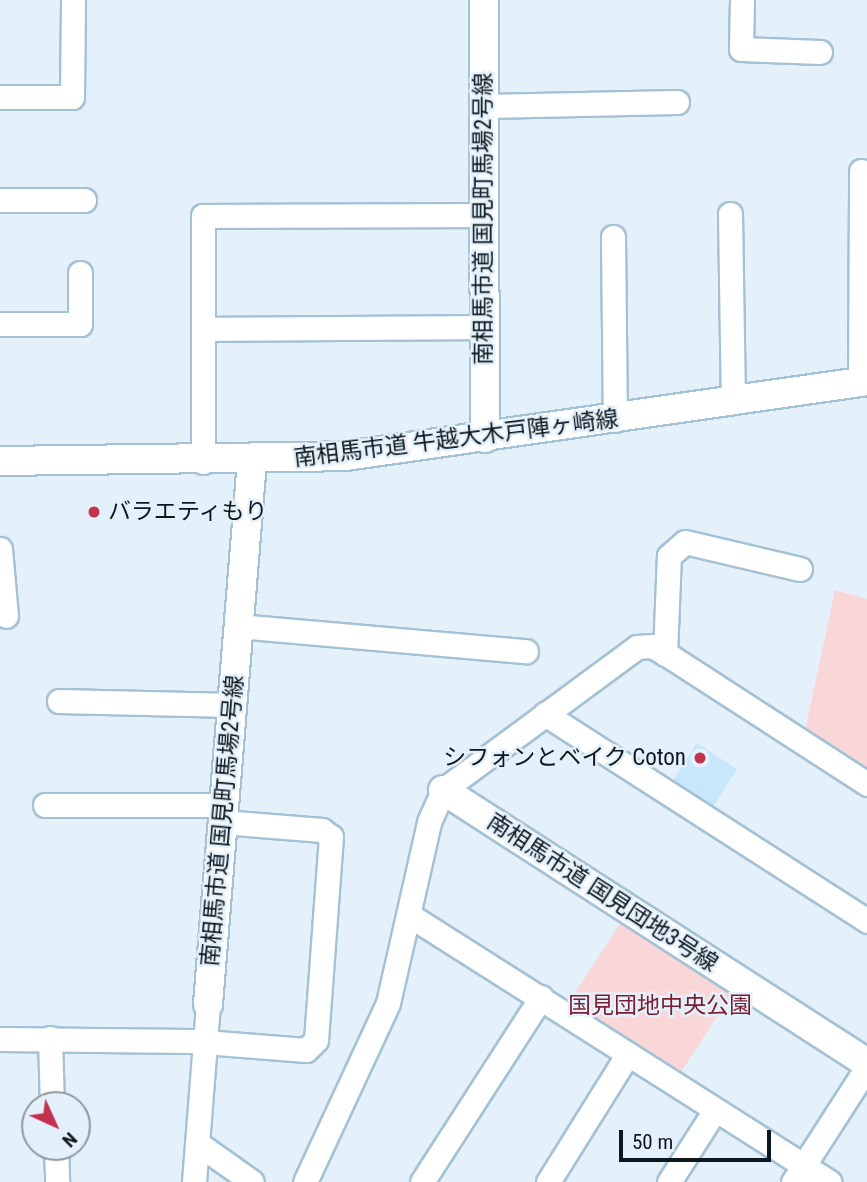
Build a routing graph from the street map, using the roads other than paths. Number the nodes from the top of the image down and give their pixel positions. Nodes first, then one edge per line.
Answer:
1 (73, 0) edge
2 (484, 0) edge
3 (742, 0) edge
4 (820, 51) dead end
5 (0, 97) edge
6 (677, 102) dead end
7 (484, 106) junction
8 (861, 171) dead end
9 (0, 200) edge
10 (84, 200) dead end
11 (730, 214) dead end
12 (483, 215) junction
13 (613, 237) dead end
14 (80, 273) dead end
15 (0, 324) edge
16 (482, 327) junction
17 (203, 328) junction
18 (864, 381) edge
19 (733, 402) junction
20 (615, 420) junction
21 (485, 438) junction
22 (0, 461) edge
23 (253, 461) junction
24 (203, 462) junction
25 (0, 549) edge
26 (800, 569) dead end
27 (6, 616) dead end
28 (238, 626) junction
29 (526, 651) dead end
30 (665, 654) junction
31 (59, 701) dead end
32 (233, 705) junction
33 (545, 714) junction
34 (867, 784) edge
35 (443, 790) junction
36 (45, 805) dead end
37 (223, 813) junction
38 (409, 915) junction
39 (867, 921) edge
40 (541, 997) junction
41 (208, 1004) joint
42 (50, 1038) junction
43 (0, 1039) edge
44 (205, 1042) junction
45 (628, 1054) junction
46 (867, 1065) edge
47 (52, 1091) edge
48 (715, 1110) junction
49 (197, 1143) junction
50 (56, 1161) edge
51 (798, 1174) edge
52 (57, 1182) edge
53 (194, 1182) edge
54 (252, 1182) edge
55 (305, 1182) edge
56 (422, 1182) edge
57 (548, 1182) edge
58 (668, 1182) edge
59 (829, 1182) edge

1 - 5 street
2 - 7 street, 南相馬市道 国見町馬場2号線
3 - 4 street
6 - 7 street
7 - 12 street, 南相馬市道 国見町馬場2号線
8 - 18 street
9 - 10 street
11 - 19 street
12 - 16 street, 南相馬市道 国見町馬場2号線
12 - 17 street
13 - 20 street
14 - 15 street
16 - 17 street
16 - 21 street, 南相馬市道 国見町馬場2号線
17 - 24 street
18 - 19 street, 南相馬市道 牛越大木戸陣ヶ崎線
19 - 20 street, 南相馬市道 牛越大木戸陣ヶ崎線
20 - 21 street, 南相馬市道 牛越大木戸陣ヶ崎線
21 - 23 street, 南相馬市道 牛越大木戸陣ヶ崎線
22 - 24 street, 南相馬市道 牛越大木戸陣ヶ崎線
23 - 24 street, 南相馬市道 牛越大木戸陣ヶ崎線
23 - 28 street, 南相馬市道 国見町馬場2号線
25 - 27 street
26 - 30 street
28 - 29 street
28 - 32 street, 南相馬市道 国見町馬場2号線
30 - 33 street
30 - 34 street
31 - 32 street
32 - 37 street, 南相馬市道 国見町馬場2号線
33 - 35 street
33 - 39 street
35 - 38 street
35 - 46 street, 南相馬市道 国見団地3号線
36 - 37 street
37 - 41 street, 南相馬市道 国見町馬場2号線
37 - 44 street
38 - 40 street
38 - 55 street
40 - 45 street
40 - 56 street
41 - 44 street, 南相馬市道 国見町馬場2号線
42 - 43 street
42 - 44 street
42 - 47 street
44 - 49 street, 南相馬市道 国見町馬場2号線
45 - 48 street
45 - 57 street
46 - 51 street
48 - 51 street
48 - 58 street
49 - 53 street, 南相馬市道 国見町馬場2号線
49 - 54 street
50 - 52 street
51 - 59 street

